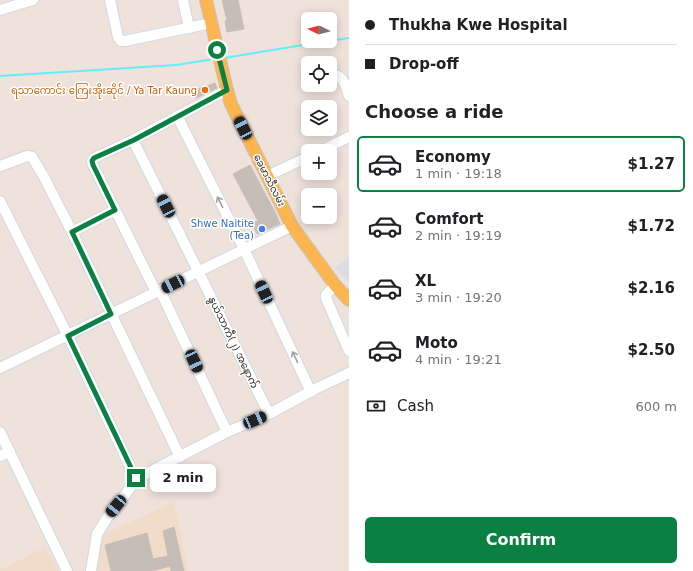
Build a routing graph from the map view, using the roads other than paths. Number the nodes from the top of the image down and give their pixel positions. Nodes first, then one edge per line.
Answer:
1 (32, 0) edge
2 (110, 0) edge
3 (183, 0) edge
4 (206, 0) edge
5 (0, 10) edge
6 (211, 22) junction
7 (190, 28) junction
8 (337, 76) edge
9 (227, 90) junction
10 (349, 96) edge
11 (177, 116) junction
12 (349, 137) edge
13 (134, 140) junction
14 (334, 144) edge
15 (301, 159) edge
16 (0, 166) edge
17 (267, 176) junction
18 (0, 201) edge
19 (115, 210) junction
20 (292, 226) junction
21 (72, 232) junction
22 (244, 249) junction
23 (199, 271) junction
24 (335, 285) junction
25 (158, 291) junction
26 (349, 300) edge
27 (111, 314) junction
28 (68, 336) junction
29 (349, 351) edge
30 (0, 368) edge
31 (349, 373) edge
32 (311, 392) junction
33 (269, 414) junction
34 (0, 432) edge
35 (227, 432) junction
36 (10, 452) junction
37 (0, 456) edge
38 (180, 457) junction
39 (136, 478) junction
40 (67, 571) edge
41 (91, 571) edge

1 - 5 street
2 - 7 street
3 - 7 street
4 - 6 main road, ခေမာသီလမ်း
6 - 7 street
6 - 9 main road, ခေမာသီလမ်း
8 - 10 street
9 - 11 street
9 - 17 main road, ခေမာသီလမ်း
11 - 13 street
22 -> 11 street
12 - 14 street
13 - 19 street
13 - 23 street, နွယ်သာကီ(၂) အနောက်
15 - 17 street
16 - 21 street
17 - 20 main road, ခေမာသီလမ်း
18 - 28 street
19 - 21 street
19 - 25 street
20 - 22 street
20 - 24 main road, ခေမာသီလမ်း
21 - 27 street
22 - 23 street
32 -> 22 street
23 - 25 street
23 - 33 street, နွယ်သာကီ(၂) အနောက်
24 - 26 main road, ခေမာသီလမ်း
24 - 29 street
25 - 27 street
25 - 35 street
27 - 28 street
27 - 38 street
28 - 30 street
28 - 39 street
31 - 32 street
32 - 33 street
33 - 35 street
34 - 36 street
35 - 38 street
36 - 37 street
36 - 40 street
38 - 39 street
39 - 41 street

